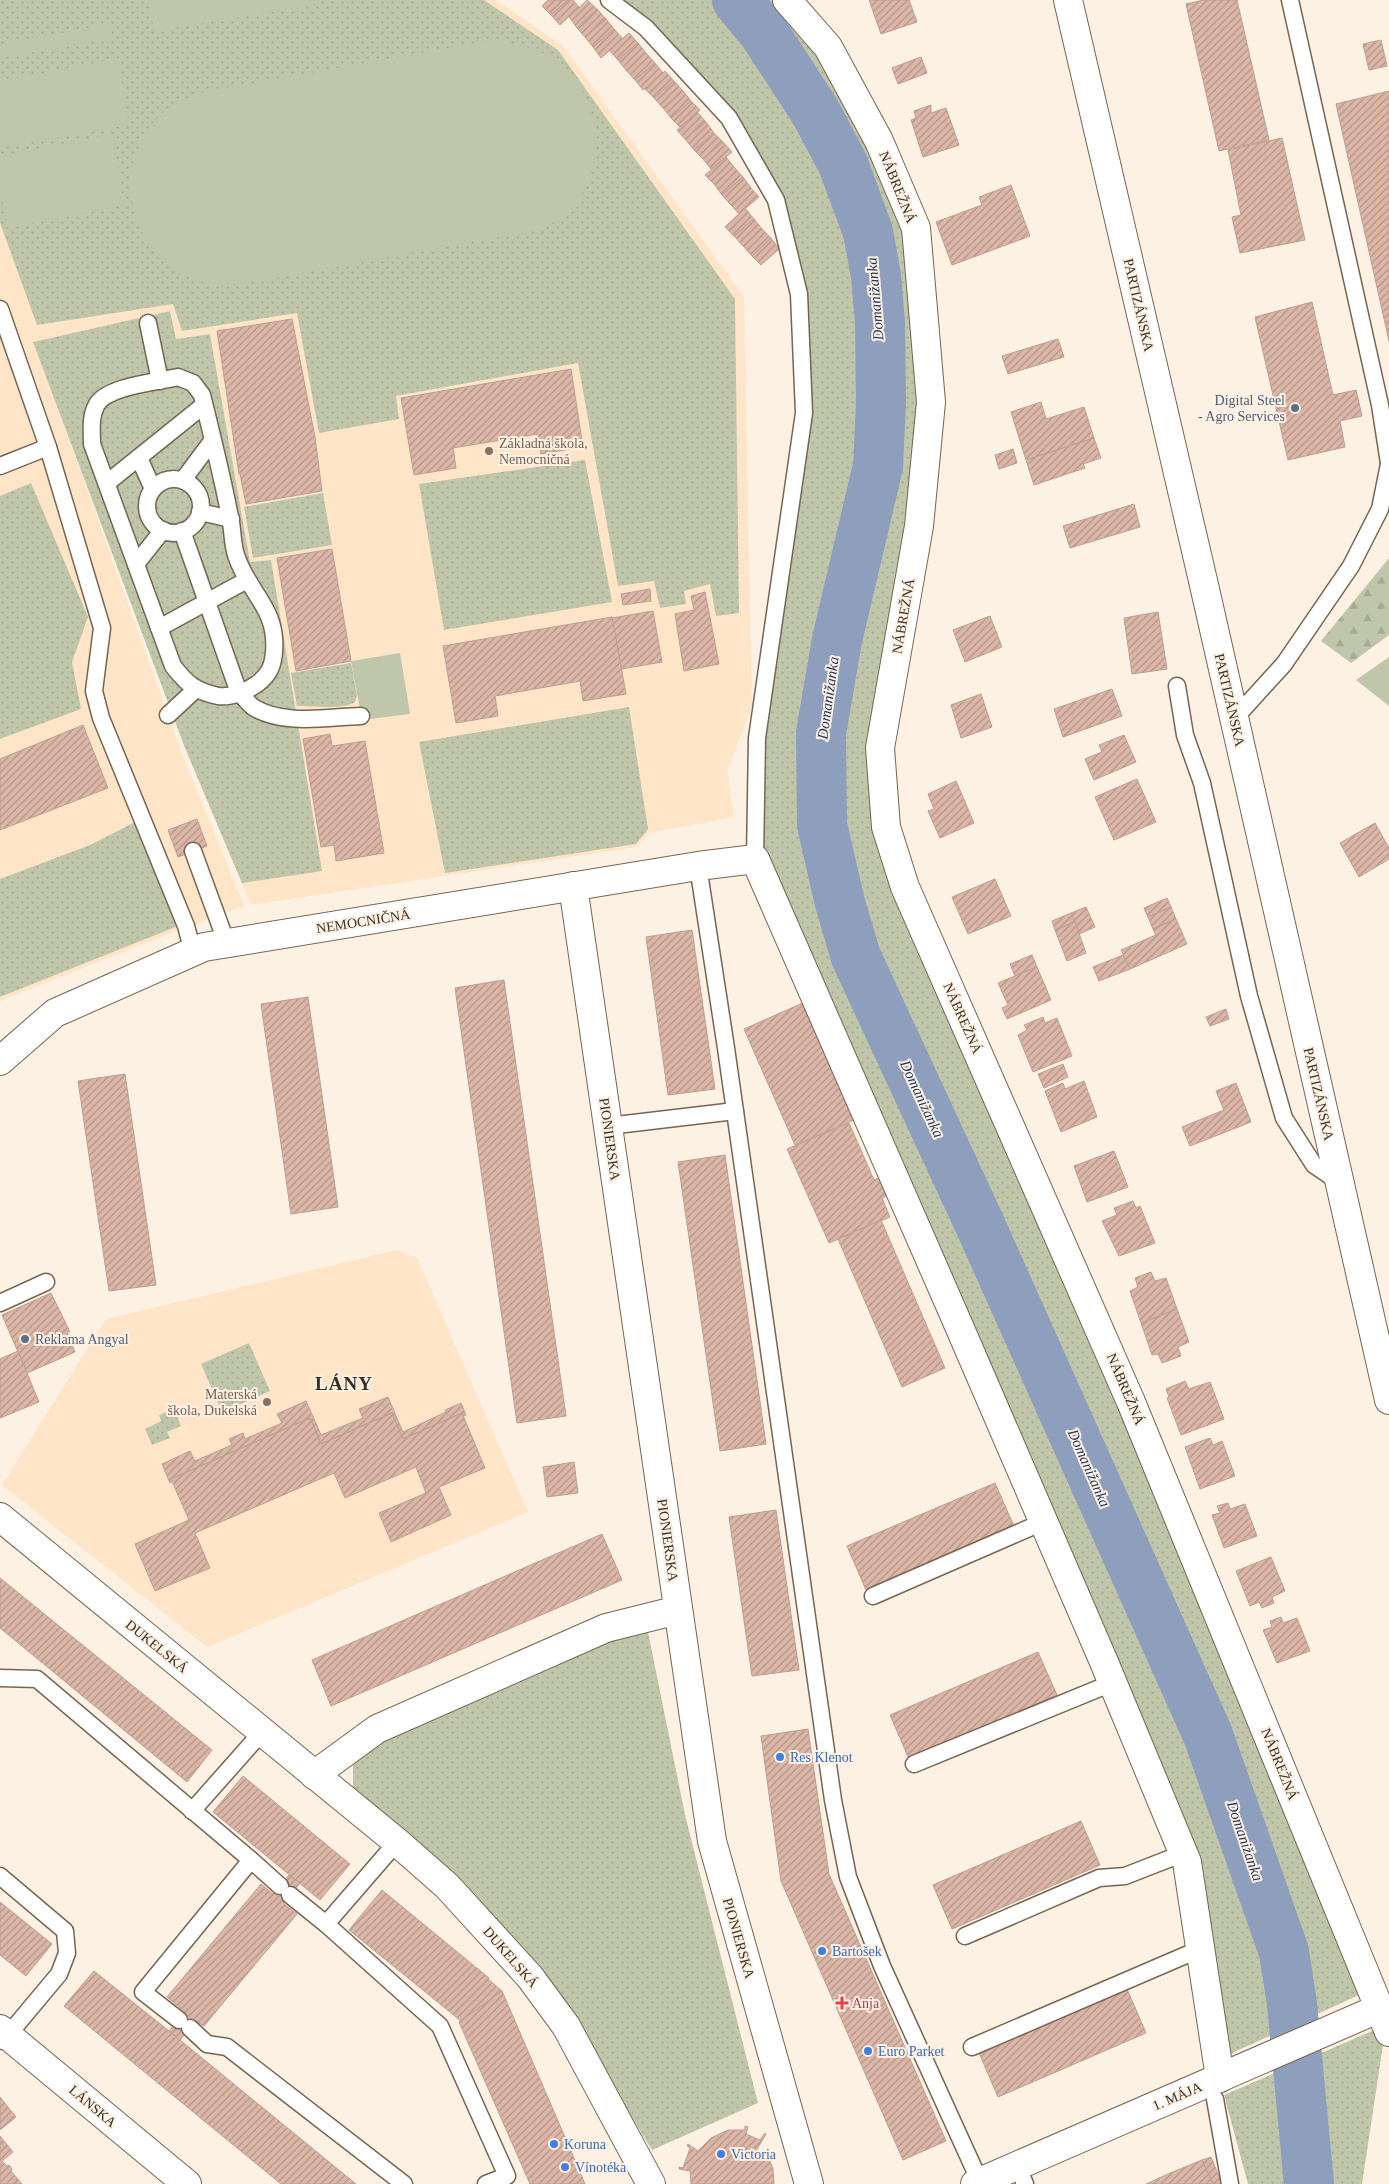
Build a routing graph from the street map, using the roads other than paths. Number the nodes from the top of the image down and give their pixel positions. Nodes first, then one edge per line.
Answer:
1 (609, 0) edge
2 (787, 0) edge
3 (1290, 0) edge
4 (1069, 1) edge
5 (0, 309) edge
6 (148, 323) dead end
7 (160, 381) junction
8 (204, 405) junction
9 (212, 441) junction
10 (48, 447) junction
11 (139, 458) junction
12 (1389, 463) edge
13 (0, 466) edge
14 (183, 480) junction
15 (107, 484) junction
16 (153, 488) junction
17 (200, 512) junction
18 (230, 519) junction
19 (163, 530) junction
20 (182, 531) junction
21 (136, 564) junction
22 (247, 580) junction
23 (208, 602) junction
24 (160, 628) junction
25 (1177, 686) dead end
26 (196, 689) junction
27 (239, 693) junction
28 (168, 715) dead end
29 (361, 716) dead end
30 (1234, 719) junction
31 (193, 851) dead end
32 (754, 859) junction
33 (698, 866) junction
34 (573, 886) junction
35 (226, 944) junction
36 (194, 952) junction
37 (0, 1061) edge
38 (735, 1111) junction
39 (608, 1126) junction
40 (1339, 1182) junction
41 (46, 1282) dead end
42 (0, 1302) edge
43 (1389, 1400) edge
44 (0, 1517) edge
45 (1043, 1522) junction
46 (873, 1596) dead end
47 (665, 1613) junction
48 (0, 1678) edge
49 (1112, 1683) junction
50 (262, 1732) junction
51 (914, 1764) dead end
52 (314, 1775) junction
53 (192, 1811) junction
54 (397, 1842) junction
55 (1184, 1853) junction
56 (251, 1860) junction
57 (0, 1876) edge
58 (326, 1924) junction
59 (965, 1936) dead end
60 (1200, 1949) junction
61 (1386, 2017) edge
62 (3, 2036) edge
63 (972, 2047) dead end
64 (1217, 2089) junction
65 (1021, 2175) edge
66 (509, 2180) edge
67 (978, 2183) edge
68 (186, 2184) edge
69 (404, 2184) edge
70 (486, 2184) edge
71 (652, 2184) edge
72 (809, 2184) edge
73 (1230, 2184) edge

1 - 32 lane
2 - 61 street, NÁBREŽNÁ
3 - 12 lane
4 - 30 street, PARTIZÁNSKA
5 - 10 lane
6 - 7 lane
7 - 8 lane
7 - 15 lane
8 - 9 lane
8 - 11 lane
9 - 14 lane
9 - 18 lane
10 - 13 lane
10 - 36 lane
11 - 15 lane
11 - 16 lane
12 - 30 lane
14 - 16 lane
14 - 17 lane
15 - 21 lane
16 - 19 lane
17 - 18 lane
17 - 20 lane
18 - 22 lane
19 - 20 lane
19 - 21 lane
20 - 23 lane
21 - 24 lane
22 - 23 lane
22 - 27 lane
23 - 24 lane
23 - 27 lane
24 - 26 lane
25 - 40 lane
26 - 27 lane
26 - 28 lane
27 - 29 lane
30 - 40 street, PARTIZÁNSKA
31 - 35 lane
32 - 33 street, NEMOCNIČNÁ
32 - 45 street
33 - 34 street, NEMOCNIČNÁ
33 - 38 lane
34 - 35 street, NEMOCNIČNÁ
34 - 39 street, PIONIERSKA
35 - 36 street, NEMOCNIČNÁ
36 - 37 street, NEMOCNIČNÁ
38 - 39 lane
38 - 67 lane
39 - 47 street, PIONIERSKA
40 - 43 street, PARTIZÁNSKA
41 - 42 lane
44 - 50 street, DUKELSKÁ
45 - 46 lane
45 - 49 street
47 - 52 street
47 - 72 street, PIONIERSKA
48 - 53 lane
49 - 51 lane
49 - 55 street
50 - 52 street, DUKELSKÁ
50 - 53 lane
52 - 54 street, DUKELSKÁ
53 - 56 lane
54 - 58 lane
54 - 71 street, DUKELSKÁ
55 - 59 lane
55 - 60 street
56 - 58 lane
56 - 69 lane
57 - 62 lane
58 - 66 lane
60 - 63 lane
60 - 64 street
61 - 64 street, 1. MÁJA
62 - 68 street, LÁNSKA
64 - 65 street, 1. MÁJA
64 - 73 lane
65 - 67 street, 1. MÁJA
66 - 70 lane

